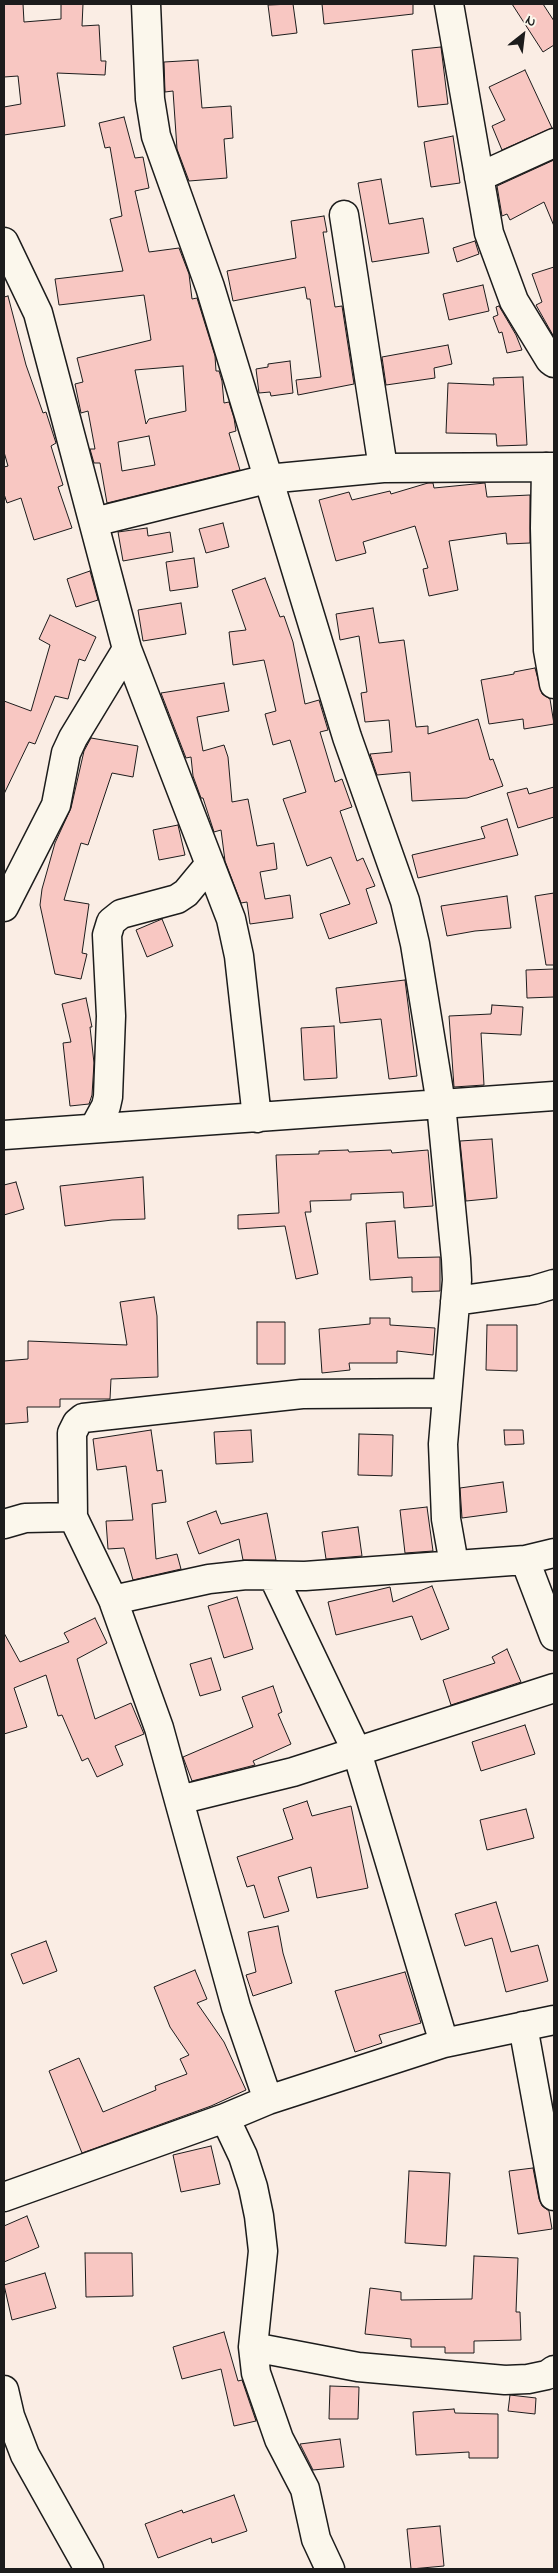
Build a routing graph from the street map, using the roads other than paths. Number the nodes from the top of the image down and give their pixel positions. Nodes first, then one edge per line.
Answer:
1 (146, 4) edge
2 (449, 4) edge
3 (554, 143) edge
4 (479, 177) junction
5 (344, 215) dead end
6 (4, 242) edge
7 (554, 363) edge
8 (550, 467) edge
9 (383, 468) junction
10 (267, 479) junction
11 (94, 522) junction
12 (551, 636) edge
13 (127, 649) junction
14 (554, 684) edge
15 (210, 864) junction
16 (4, 906) edge
17 (554, 1096) edge
18 (441, 1104) junction
19 (257, 1118) junction
20 (94, 1128) junction
21 (4, 1135) edge
22 (554, 1284) edge
23 (455, 1301) junction
24 (446, 1393) junction
25 (73, 1517) junction
26 (4, 1524) edge
27 (554, 1553) edge
28 (525, 1560) junction
29 (454, 1564) junction
30 (273, 1576) junction
31 (113, 1600) junction
32 (554, 1636) edge
33 (554, 1688) edge
34 (357, 1752) junction
35 (179, 1800) junction
36 (554, 2020) edge
37 (523, 2026) junction
38 (444, 2043) junction
39 (268, 2100) junction
40 (225, 2118) junction
41 (554, 2196) edge
42 (4, 2197) edge
43 (253, 2347) junction
44 (554, 2370) edge
45 (4, 2390) edge
46 (89, 2569) edge
47 (330, 2569) edge

1 - 10 street
2 - 4 street
3 - 4 street
4 - 7 street
5 - 9 street
6 - 11 street
8 - 9 street
8 - 12 street
9 - 10 street
10 - 11 street
10 - 18 street
11 - 13 street
12 - 14 street
13 - 15 street
13 - 16 street
15 - 19 street
15 - 20 street
17 - 18 street
18 - 19 street
18 - 23 street
19 - 20 street
20 - 21 street
22 - 23 street
23 - 24 street
24 - 25 street
24 - 29 street
25 - 26 street
25 - 31 street
27 - 28 street
28 - 29 street
28 - 32 street
29 - 30 street
30 - 31 street
30 - 34 street
31 - 35 street
33 - 34 street
34 - 35 street
34 - 38 street
35 - 39 street
36 - 37 street
37 - 38 street
37 - 41 street
38 - 39 street
39 - 40 street
40 - 42 street
40 - 43 street
43 - 44 street
43 - 47 street
45 - 46 street

